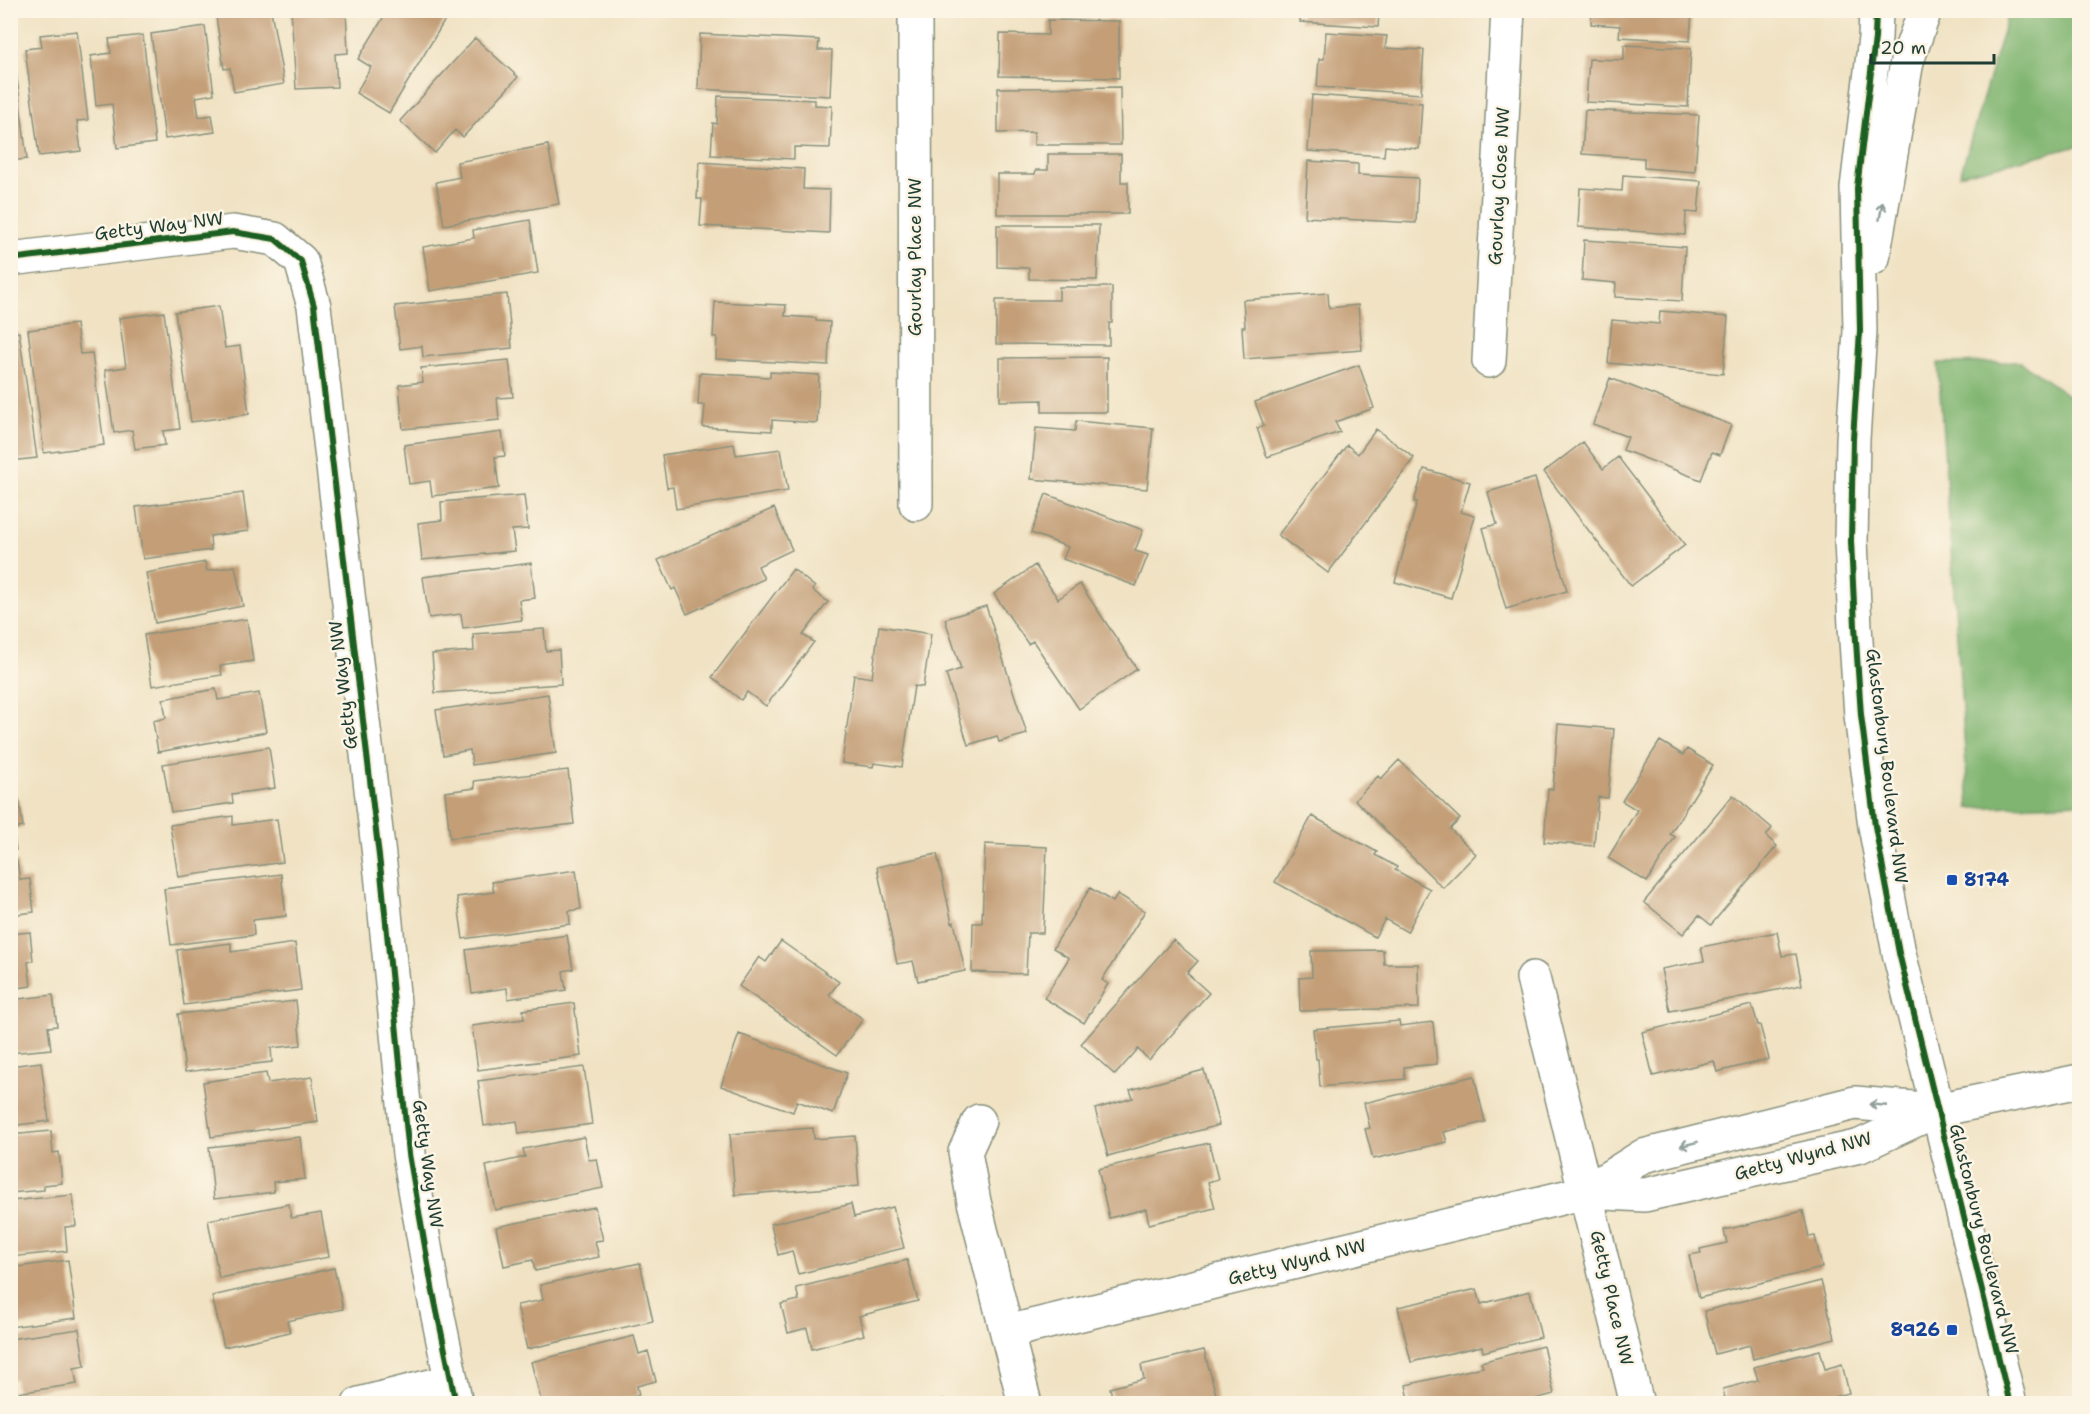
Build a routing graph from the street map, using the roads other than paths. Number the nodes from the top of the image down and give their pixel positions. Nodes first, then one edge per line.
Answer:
1 (915, 10) edge
2 (1508, 10) edge
3 (1876, 10) edge
4 (1925, 10) edge
5 (10, 259) edge
6 (1860, 331) junction
7 (1490, 361) dead end
8 (916, 504) dead end
9 (1533, 978) dead end
10 (2079, 1081) edge
11 (1937, 1110) junction
12 (979, 1120) dead end
13 (1586, 1192) junction
14 (1007, 1332) junction
15 (454, 1392) edge
16 (360, 1404) edge
17 (1025, 1404) edge
18 (1637, 1404) edge
19 (2010, 1404) edge

1 - 8 street, Gourlay Place NW
2 - 7 street, Gourlay Close NW
3 - 6 street, Glastonbury Boulevard NW
6 -> 4 street, Glastonbury Boulevard NW
5 - 15 street, Getty Way NW
6 - 11 street, Glastonbury Boulevard NW
9 - 13 street
10 - 11 street, Getty Wynd NW
11 - 13 street, Getty Wynd NW
11 - 19 street, Glastonbury Boulevard NW
12 - 14 street
13 - 14 street, Getty Wynd NW
13 - 18 street, Getty Place NW
14 - 17 street
15 - 16 street

